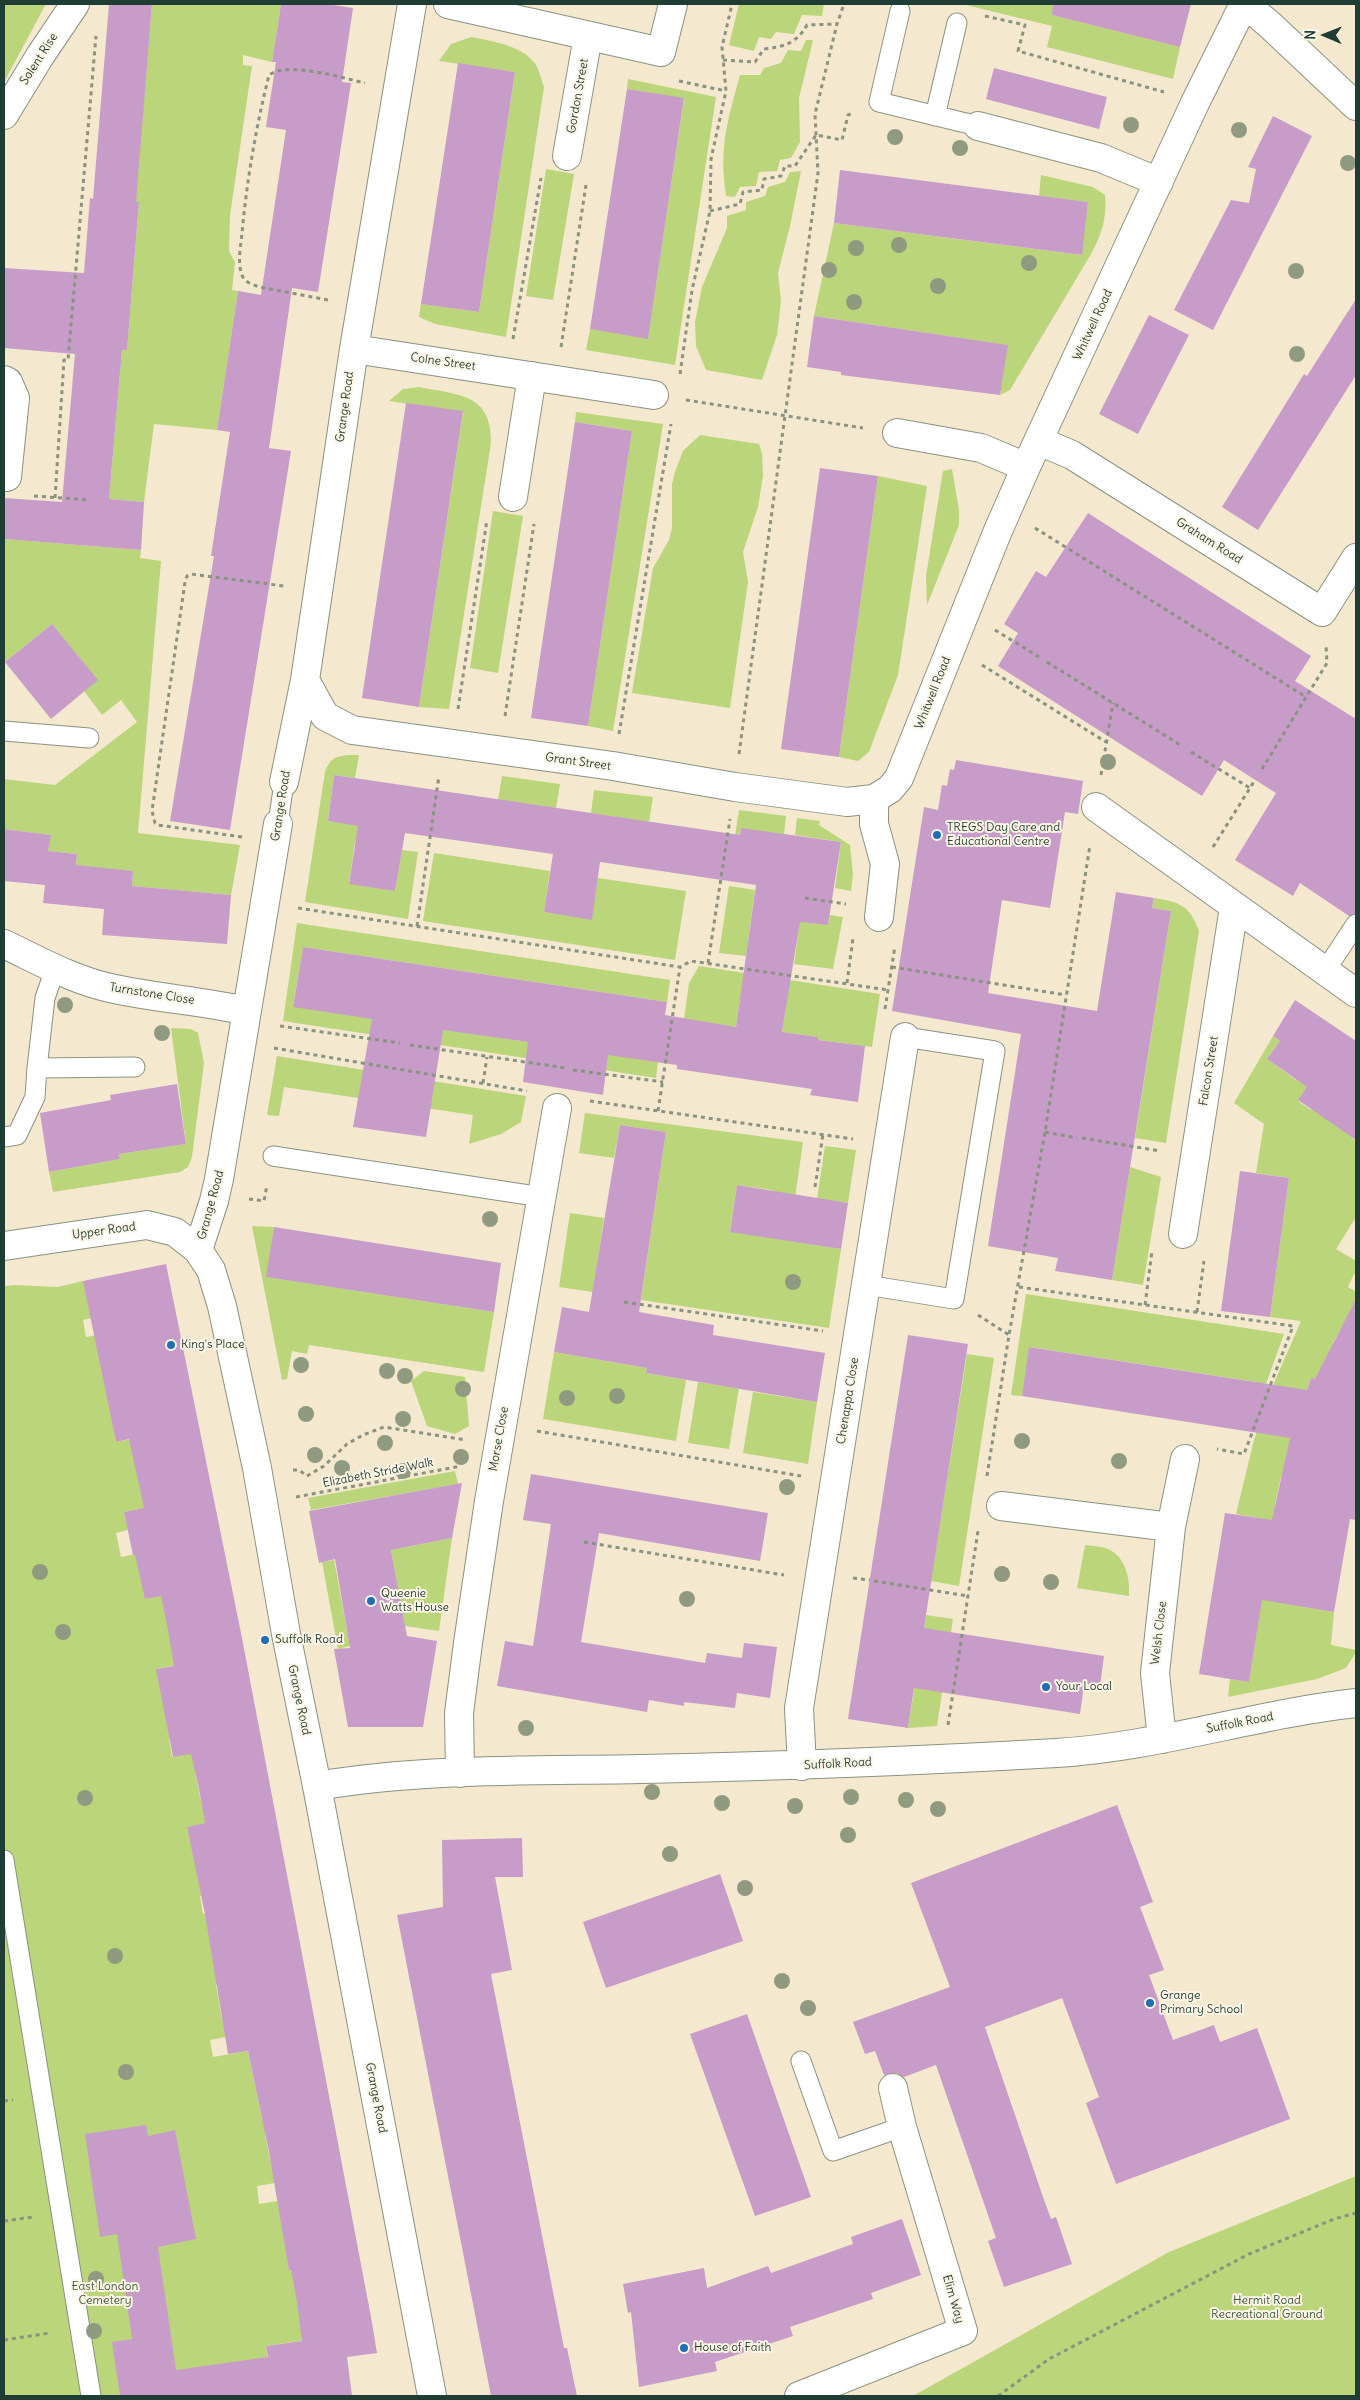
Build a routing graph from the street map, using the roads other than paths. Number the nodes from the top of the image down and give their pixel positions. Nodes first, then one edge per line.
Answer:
1 (75, 4) edge
2 (412, 4) edge
3 (448, 4) edge
4 (673, 4) edge
5 (1244, 4) edge
6 (900, 11) dead end
7 (532, 13) edge
8 (957, 23) dead end
9 (588, 36) junction
10 (1356, 106) edge
11 (4, 115) edge
12 (935, 116) junction
13 (978, 126) joint
14 (567, 156) dead end
15 (1159, 182) junction
16 (354, 349) junction
17 (532, 375) junction
18 (4, 380) edge
19 (654, 395) road end
20 (897, 433) road end
21 (1039, 441) junction
22 (1026, 468) junction
23 (7, 476) dead end
24 (513, 497) dead end
25 (1356, 558) edge
26 (305, 680) junction
27 (4, 731) edge
28 (89, 738) dead end
29 (284, 782) joint
30 (874, 799) junction
31 (1096, 807) road end
32 (276, 833) joint
33 (1234, 907) junction
34 (879, 913) road end
35 (1356, 924) edge
36 (4, 944) edge
37 (55, 969) junction
38 (1324, 971) junction
39 (1356, 994) edge
40 (246, 1016) junction
41 (905, 1037) joint
42 (135, 1067) dead end
43 (37, 1068) junction
44 (557, 1108) dead end
45 (4, 1137) edge
46 (273, 1156) dead end
47 (542, 1197) junction
48 (1183, 1234) dead end
49 (4, 1246) edge
50 (198, 1250) junction
51 (866, 1285) junction
52 (1185, 1459) road end
53 (988, 1504) road end
54 (1172, 1527) junction
55 (1356, 1703) edge
56 (1162, 1739) junction
57 (802, 1766) junction
58 (460, 1773) junction
59 (317, 1786) junction
60 (4, 1860) edge
61 (801, 2061) dead end
62 (893, 2088) dead end
63 (902, 2127) junction
64 (91, 2396) edge
65 (432, 2396) edge
66 (799, 2396) edge

1 - 11 street, Solent Rise
2 - 16 street, Grange Road
3 - 7 street
4 - 9 street
5 - 10 street
5 - 15 street, Whitwell Road
6 - 12 lane
7 - 9 street
8 - 12 lane
9 - 14 street, Gordon Street
12 - 13 lane
13 - 15 street
15 - 21 street, Whitwell Road
16 - 17 street, Colne Street
16 - 26 street, Grange Road
17 - 19 street, Colne Street
17 - 24 street
18 - 23 street
20 - 22 street
21 - 22 street, Whitwell Road
21 - 25 street, Graham Road
22 - 30 street, Whitwell Road
26 - 29 street, Grange Road
26 - 30 street, Grant Street
27 - 28 lane
29 - 32 lane, Grange Road
30 - 34 street
31 - 33 street
32 - 40 street, Grange Road
33 - 38 street
33 - 48 street, Falcon Street
35 - 38 lane
36 - 37 street, Turnstone Close
37 - 40 street, Turnstone Close
37 - 43 lane
38 - 39 street
40 - 50 street, Grange Road
41 - 51 street, Chenappa Close
41 - 51 lane
42 - 43 lane
43 - 45 lane
44 - 47 street, Morse Close
46 - 47 lane
47 - 58 street, Morse Close
49 - 50 street, Upper Road
50 - 59 street, Grange Road
51 - 57 street, Chenappa Close
52 - 54 street, Welsh Close
53 - 54 street
54 - 56 street, Welsh Close
55 - 56 street, Suffolk Road
56 - 57 street, Suffolk Road
57 - 58 street, Suffolk Road
58 - 59 street, Suffolk Road
59 - 65 street, Grange Road
60 - 64 lane
61 - 63 lane
62 - 63 street, Elim Way
63 - 66 street, Elim Way

